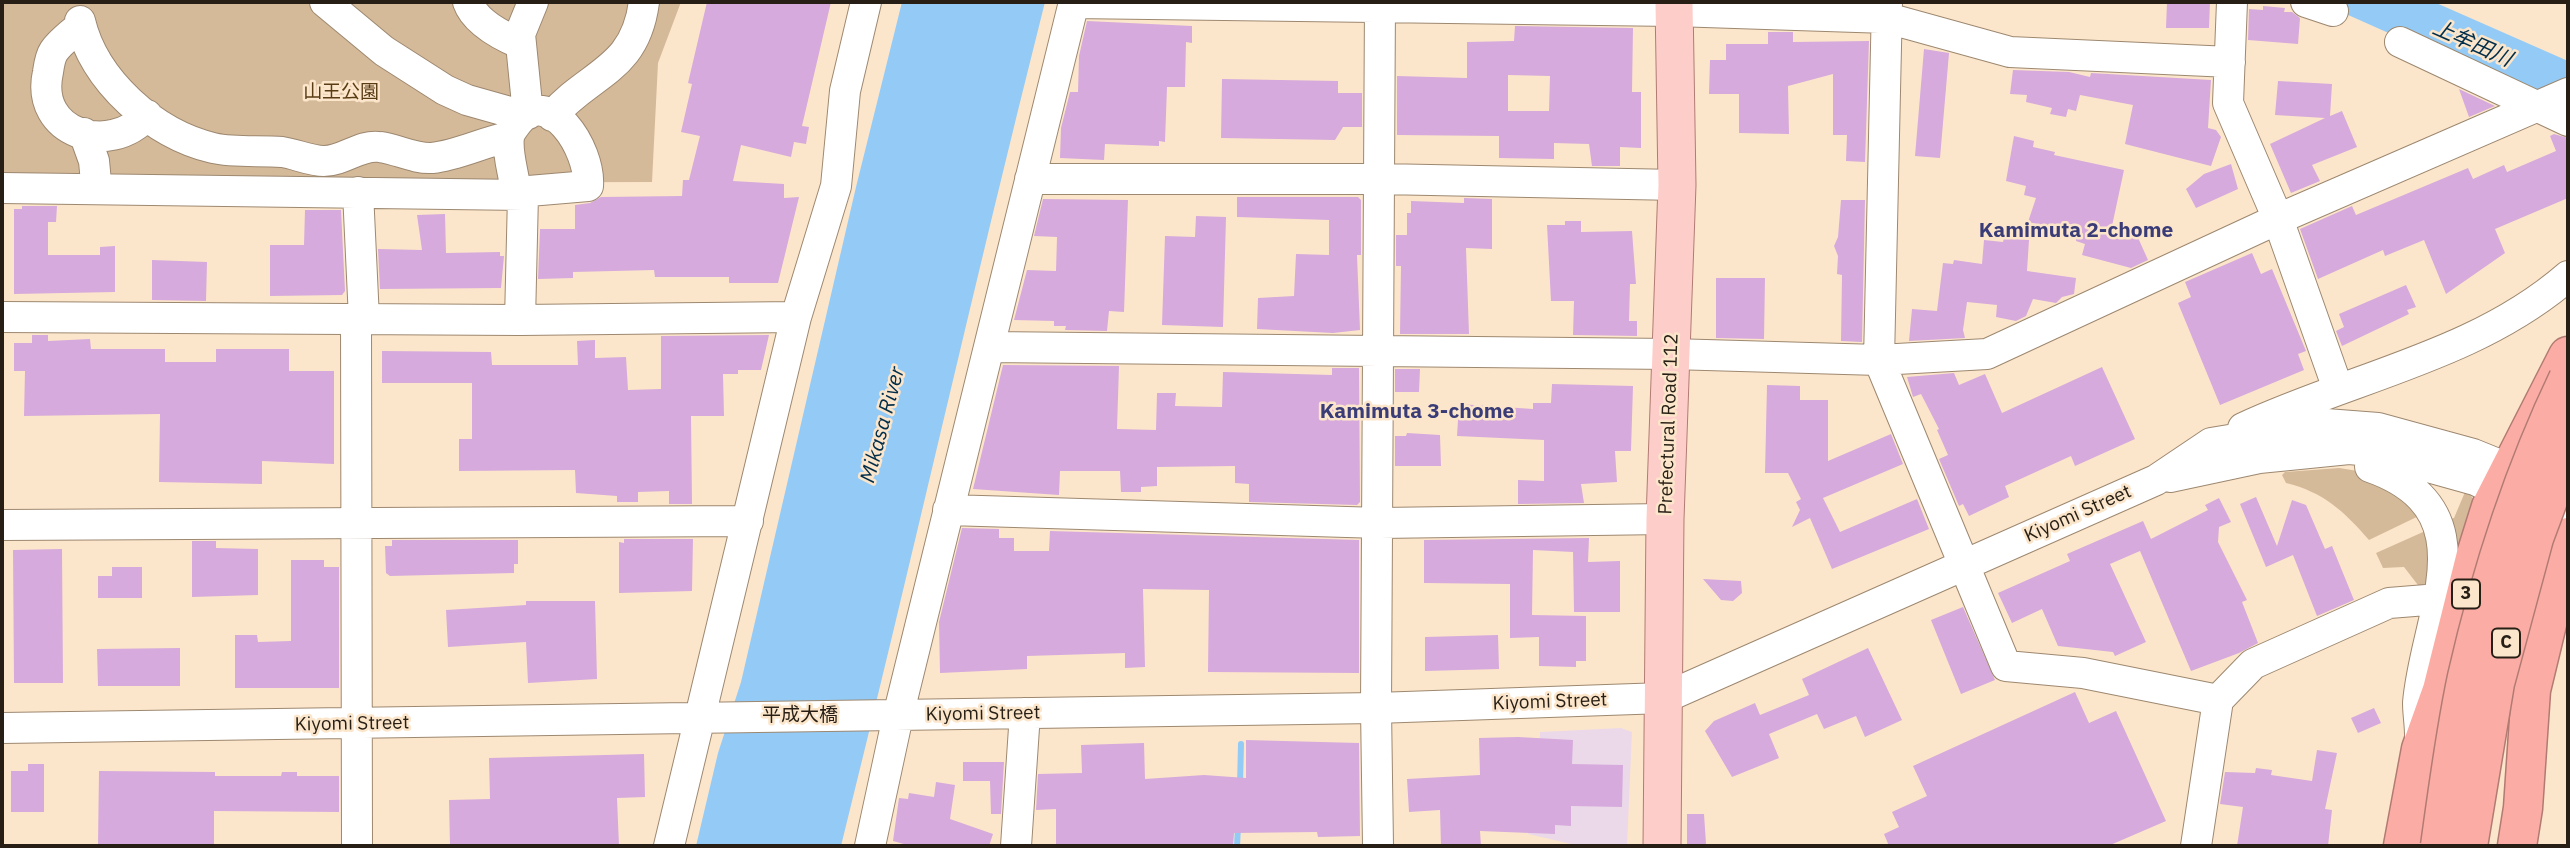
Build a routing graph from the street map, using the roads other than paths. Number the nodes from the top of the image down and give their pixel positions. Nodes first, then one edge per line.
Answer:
1 (325, 2) edge
2 (468, 2) edge
3 (533, 2) edge
4 (644, 2) edge
5 (866, 2) edge
6 (1074, 2) edge
7 (2232, 2) edge
8 (1380, 5) edge
9 (1674, 6) edge
10 (1887, 10) edge
11 (2400, 42) dead end
12 (520, 44) junction
13 (2230, 62) junction
14 (2559, 104) edge
15 (147, 115) junction
16 (527, 122) junction
17 (83, 133) junction
18 (1030, 179) junction
19 (1381, 179) junction
20 (96, 182) dead end
21 (1677, 185) junction
22 (2, 188) edge
23 (522, 189) junction
24 (358, 192) junction
25 (2278, 219) junction
26 (2568, 276) edge
27 (2, 317) edge
28 (796, 317) junction
29 (360, 319) junction
30 (520, 320) junction
31 (989, 347) junction
32 (1380, 350) junction
33 (1671, 354) junction
34 (2568, 356) edge
35 (1880, 360) junction
36 (2568, 379) edge
37 (2338, 389) junction
38 (2211, 443) junction
39 (2568, 446) edge
40 (2371, 451) junction
41 (2156, 480) junction
42 (2504, 480) junction
43 (948, 510) junction
44 (2568, 516) edge
45 (1665, 519) junction
46 (748, 521) junction
47 (355, 522) junction
48 (1380, 523) junction
49 (2, 525) edge
50 (2567, 551) edge
51 (1966, 564) junction
52 (2439, 599) junction
53 (1664, 698) junction
54 (2218, 700) junction
55 (1376, 708) junction
56 (1025, 713) junction
57 (898, 716) junction
58 (702, 717) junction
59 (357, 724) junction
60 (2, 728) edge
61 (2421, 749) junction
62 (2462, 792) junction
63 (2491, 843) edge
64 (357, 846) edge
65 (669, 846) edge
66 (870, 846) edge
67 (1016, 846) edge
68 (1378, 846) edge
69 (1662, 846) edge
70 (2196, 846) edge
71 (2403, 846) edge
72 (2430, 846) edge
73 (2440, 846) edge

1 - 16 street
2 - 12 street
3 - 12 street
4 - 16 street
5 - 28 street
6 - 8 street
6 - 18 street
7 - 13 street
8 - 9 street
8 - 19 street
9 - 10 street
9 - 21 main road, Prefectural Road 112
10 - 13 street
10 - 35 street
11 - 14 street
12 - 16 street
13 - 25 street
14 - 25 street
15 - 16 street
15 - 17 street
15 - 17 street
16 - 23 street
16 - 23 street
17 - 20 street
18 - 19 street
18 - 31 street
19 - 21 street
19 - 32 street
21 - 33 main road, Prefectural Road 112
22 - 24 street
23 - 24 street
23 - 30 street
24 - 29 street
25 - 35 street
25 - 37 street
26 - 37 street
27 - 29 street
28 - 30 street
28 - 46 street
29 - 30 street
29 - 47 street
31 - 32 street
31 - 43 street
32 - 33 street
32 - 48 street
33 - 35 street
33 - 45 main road, Prefectural Road 112
34 - 42 highway, 3
35 - 51 street
36 - 62 highway, C, bridge
37 - 38 street
38 - 41 street, Kiyomi Street
38 - 42 street, Kiyomi Street
39 - 62 highway, C, bridge
40 - 41 street, Kiyomi Street
40 - 42 street, Kiyomi Street
40 - 52 street
41 - 51 street, Kiyomi Street
42 - 44 street
42 - 50 street
42 - 61 highway, 3
43 - 48 street
43 - 57 street
45 - 48 street
45 - 53 main road, Prefectural Road 112
46 - 47 street
46 - 58 street
47 - 49 street
47 - 59 street
48 - 55 street
50 - 63 highway
51 - 53 street, Kiyomi Street
51 - 54 street
52 - 54 street
52 - 61 street
53 - 55 street, Kiyomi Street
53 - 69 main road, Prefectural Road 112
54 - 70 street
55 - 56 street, Kiyomi Street
55 - 68 street
56 - 57 street, Kiyomi Street
56 - 67 street
57 - 58 street, 平成大橋
57 - 66 street
58 - 59 street, Kiyomi Street
58 - 65 street
59 - 60 street, Kiyomi Street
59 - 64 street
61 - 71 highway, 3
62 - 63 highway, C, bridge
62 - 72 highway, bridge
62 - 73 highway, C, bridge

